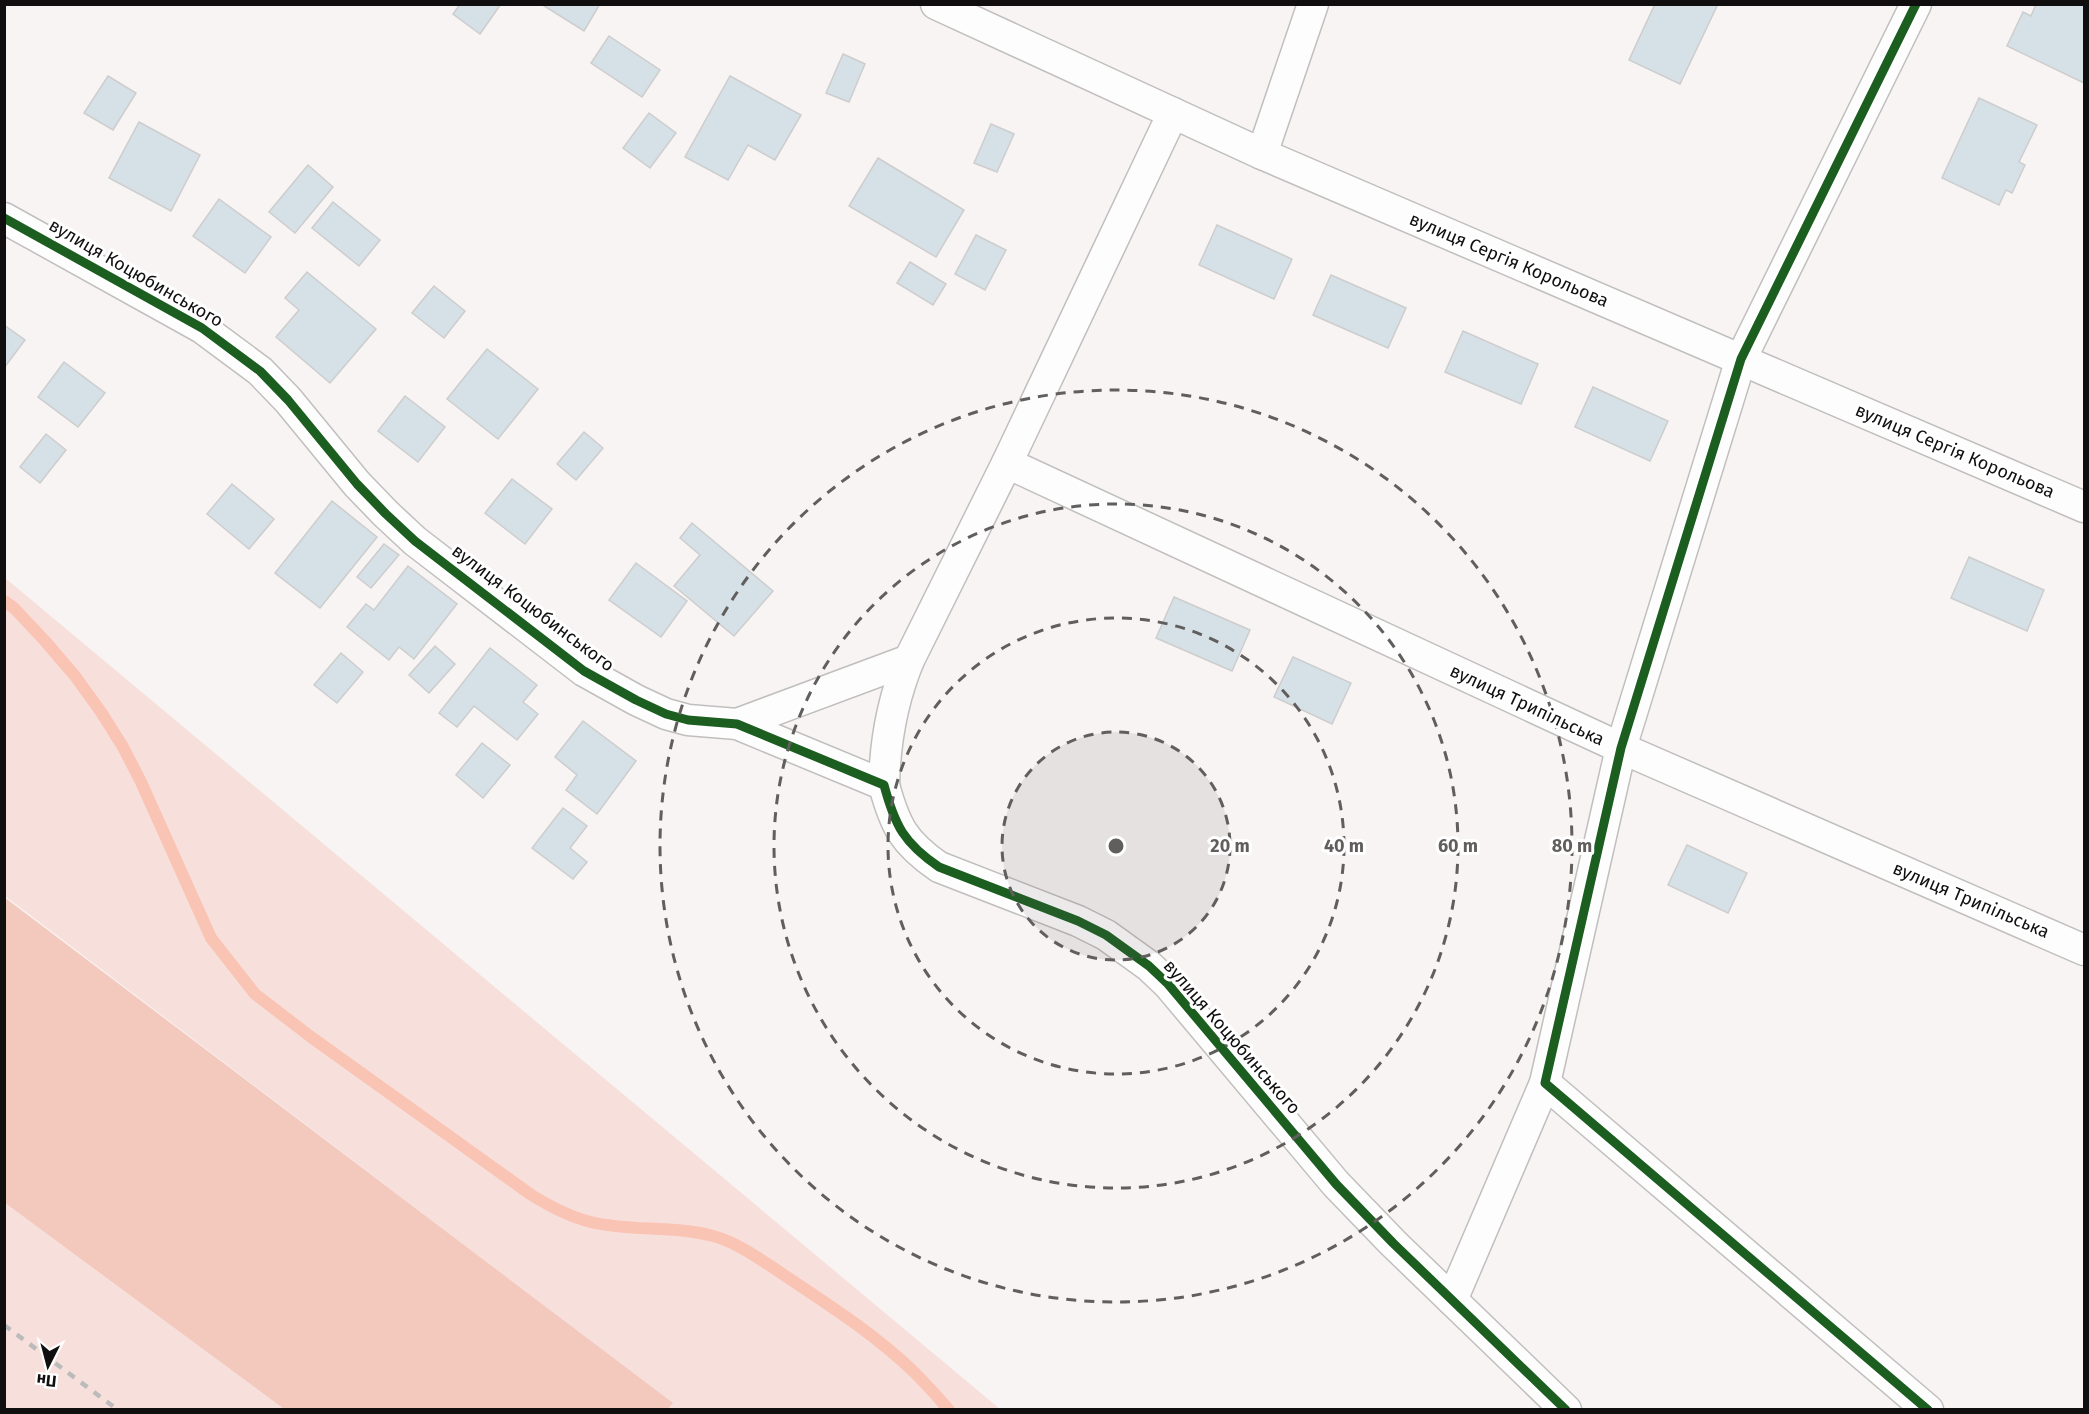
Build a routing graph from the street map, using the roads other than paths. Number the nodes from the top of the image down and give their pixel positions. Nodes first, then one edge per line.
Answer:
1 (936, 4) edge
2 (1313, 4) edge
3 (1916, 4) edge
4 (1173, 113) junction
5 (1262, 154) junction
6 (4, 218) edge
7 (1740, 359) junction
8 (1006, 463) junction
9 (2085, 507) edge
10 (909, 660) junction
11 (736, 724) junction
12 (1621, 748) junction
13 (884, 785) junction
14 (2085, 950) edge
15 (1545, 1083) junction
16 (1452, 1300) junction
17 (1566, 1410) edge
18 (1928, 1410) edge

1 - 4 street, вулиця Сергія Корольова
2 - 5 street
3 - 7 street
4 - 5 street, вулиця Сергія Корольова
4 - 8 street
5 - 7 street, вулиця Сергія Корольова
6 - 11 street, вулиця Коцюбинського
7 - 9 street, вулиця Сергія Корольова
7 - 12 street
8 - 10 street
8 - 12 street, вулиця Трипільська
10 - 11 street
10 - 13 street
11 - 13 street, вулиця Коцюбинського
12 - 14 street, вулиця Трипільська
12 - 15 street
13 - 16 street, вулиця Коцюбинського
15 - 16 street
15 - 18 street
16 - 17 street, вулиця Коцюбинського

